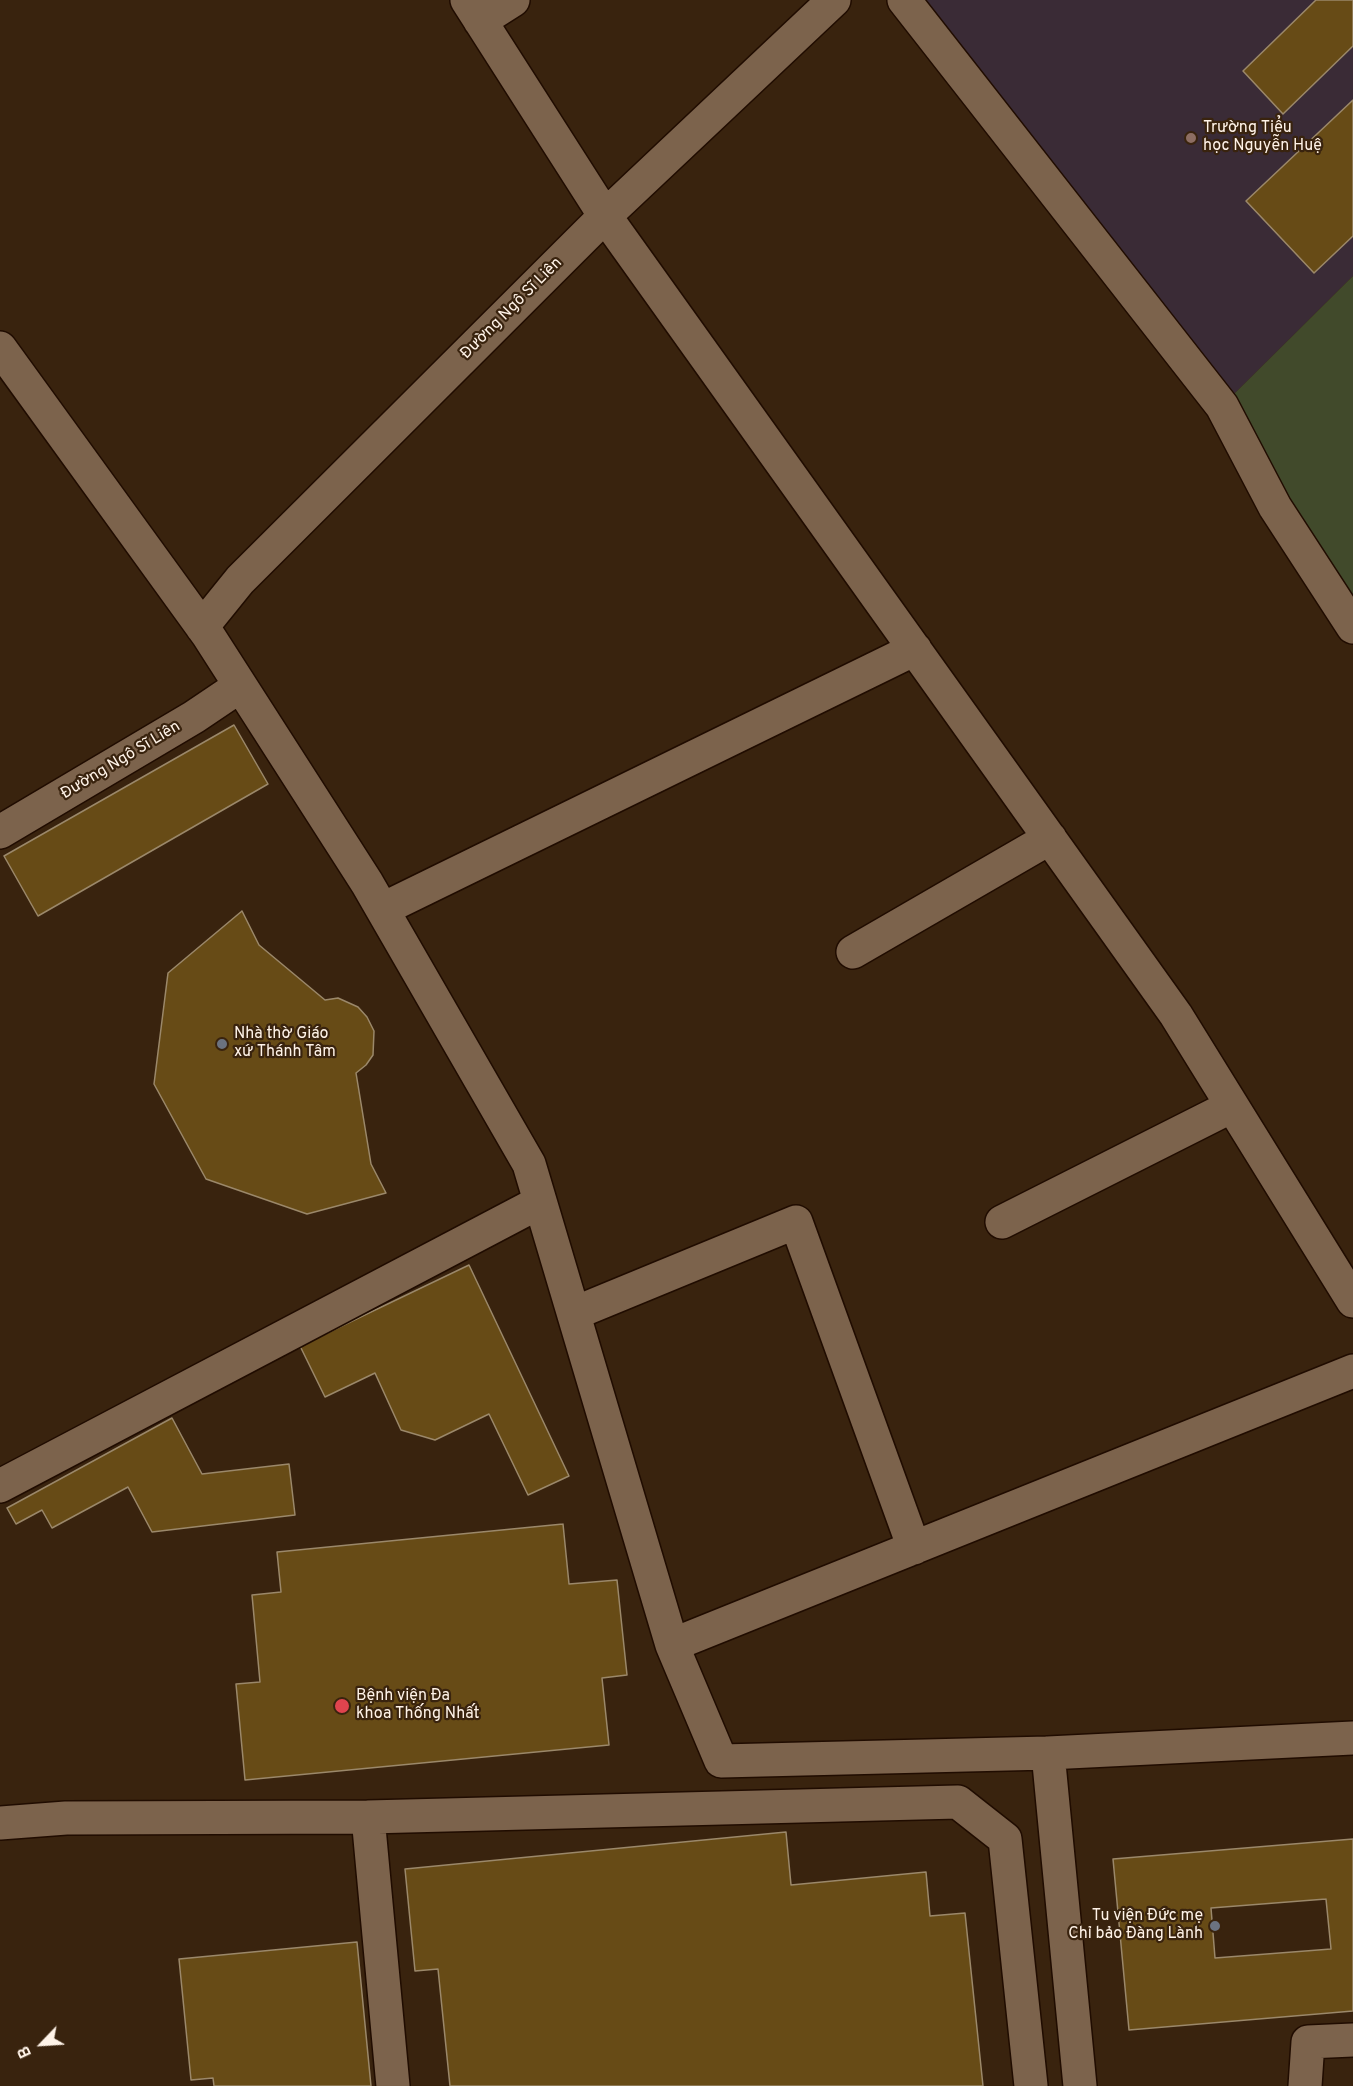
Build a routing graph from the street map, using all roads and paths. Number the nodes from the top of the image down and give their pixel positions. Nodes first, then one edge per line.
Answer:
1 (513, 0) edge
2 (834, 0) edge
3 (904, 0) edge
4 (474, 10) edge
5 (605, 216) junction
6 (0, 348) edge
7 (202, 627) junction
8 (1353, 627) edge
9 (915, 649) junction
10 (240, 686) junction
11 (0, 832) edge
12 (1050, 838) junction
13 (382, 909) junction
14 (853, 952) dead end
15 (1233, 1106) junction
16 (540, 1202) junction
17 (1002, 1222) dead end
18 (1353, 1301) edge
19 (575, 1313) junction
20 (1353, 1371) edge
21 (0, 1486) edge
22 (914, 1548) junction
23 (672, 1645) junction
24 (1353, 1738) edge
25 (1048, 1753) junction
26 (368, 1817) junction
27 (0, 1823) edge
28 (1353, 2040) edge
29 (393, 2086) edge
30 (1031, 2086) edge
31 (1080, 2086) edge
32 (1305, 2086) edge

1 - 4 street
2 - 5 street, Đường Ngô Sĩ Liên
3 - 8 street
4 - 5 street
5 - 7 street, Đường Ngô Sĩ Liên
5 - 9 street
6 - 7 street
7 - 10 street
9 - 12 street
9 - 13 street
10 - 11 street, Đường Ngô Sĩ Liên
10 - 13 street
12 - 14 street
12 - 15 street
13 - 16 street
15 - 17 street
15 - 18 street
16 - 19 street
16 - 21 street
19 - 22 street
19 - 23 street
20 - 22 street
22 - 23 street
23 - 25 street
24 - 25 street
25 - 31 street
26 - 27 street
26 - 29 street
26 - 30 street
28 - 32 street

